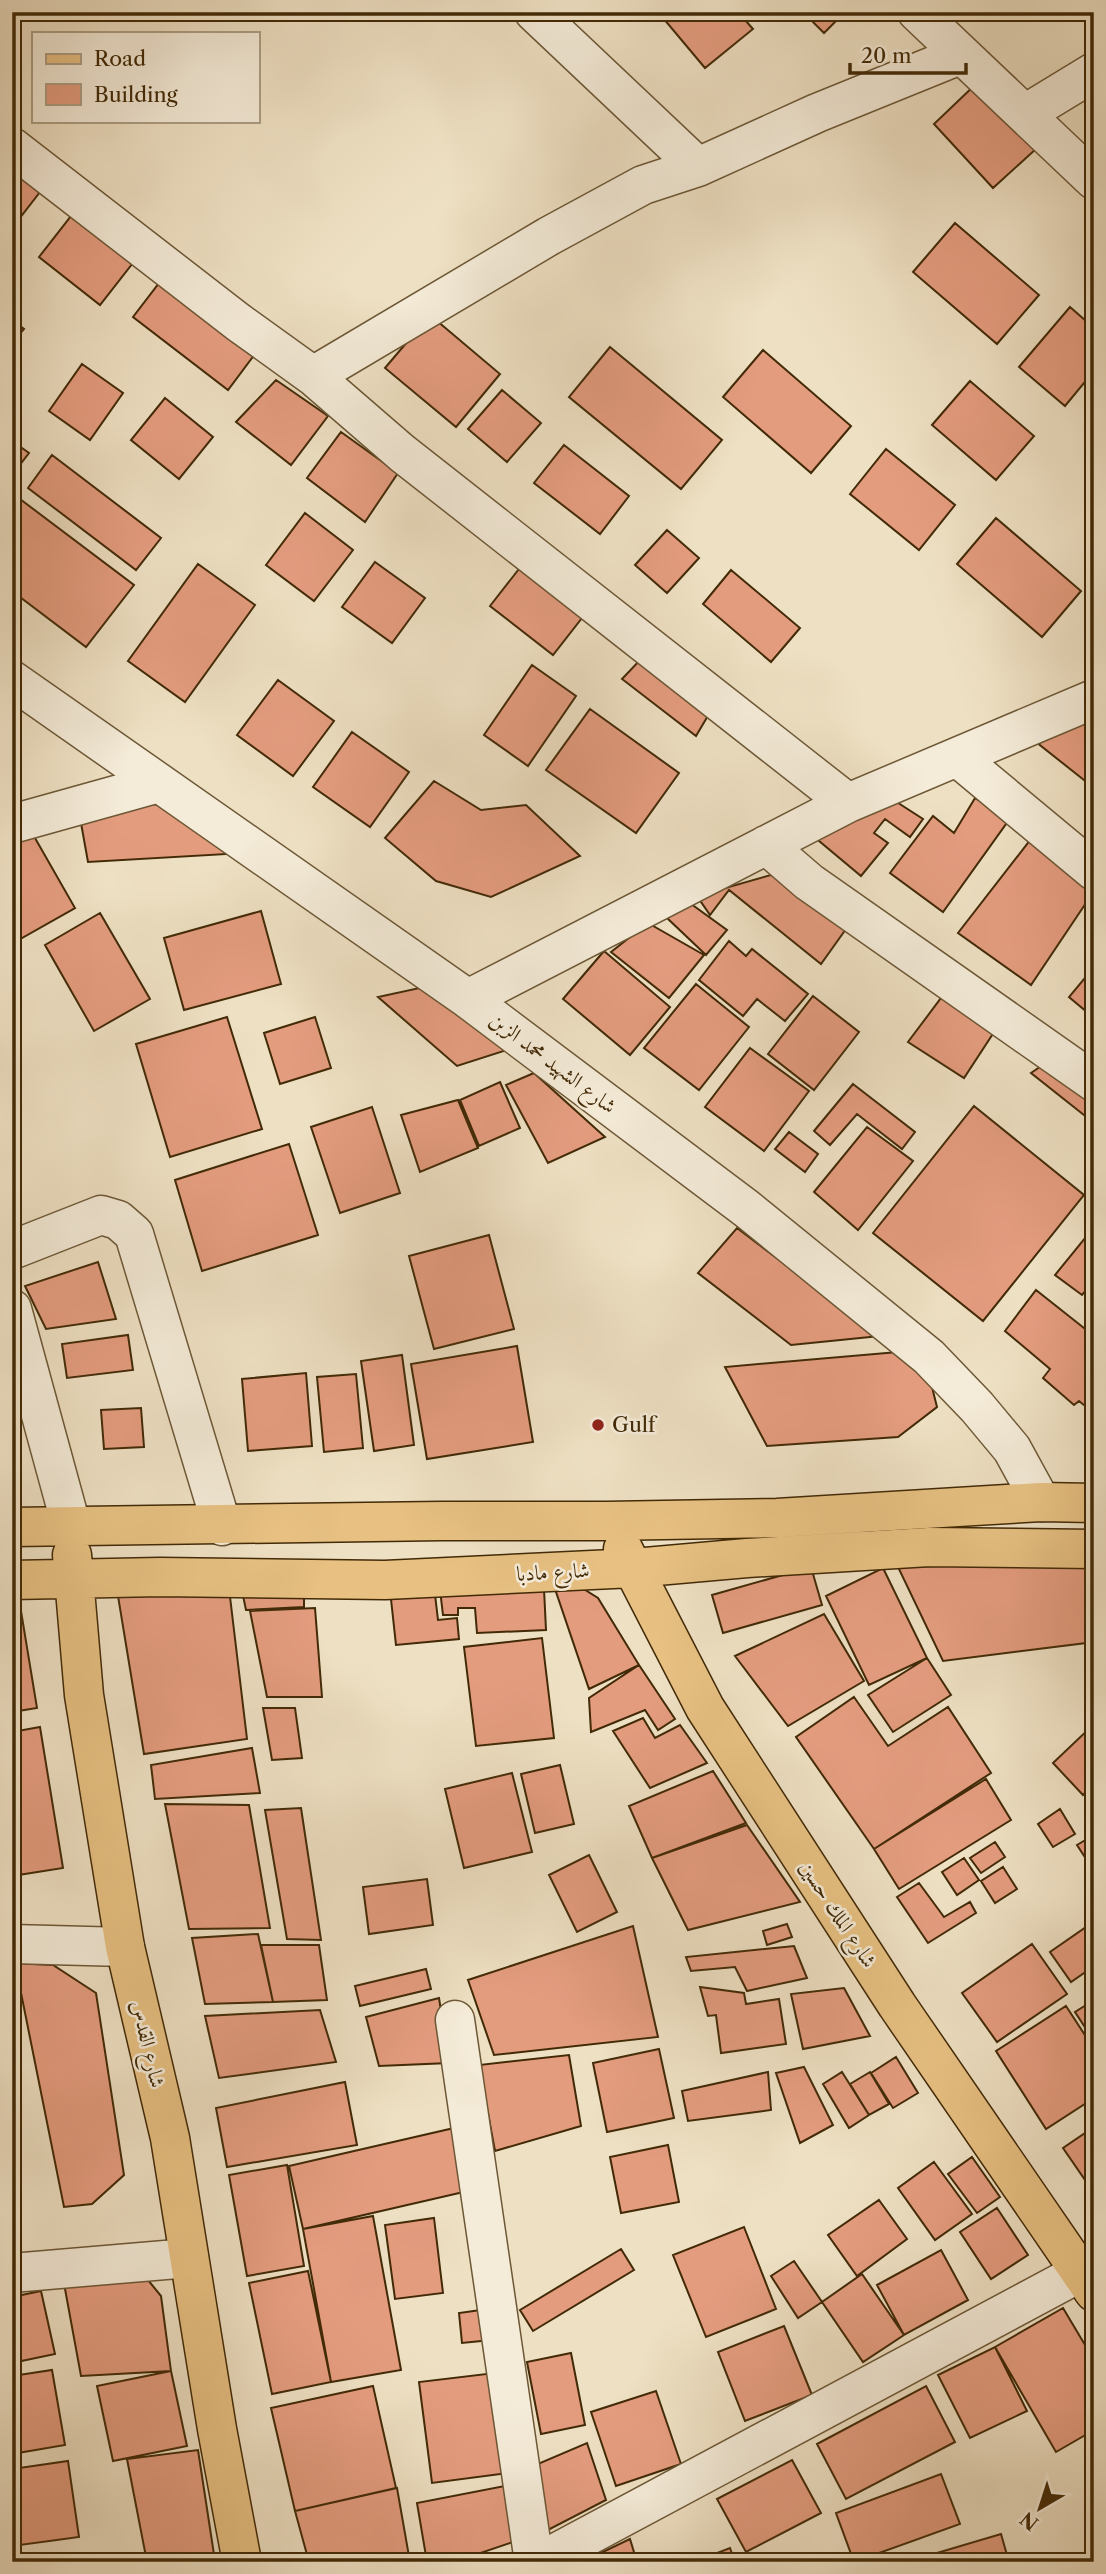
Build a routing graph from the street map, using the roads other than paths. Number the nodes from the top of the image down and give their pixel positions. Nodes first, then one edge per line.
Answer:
1 (534, 12) edge
2 (917, 12) edge
3 (960, 55) junction
4 (1094, 72) edge
5 (1025, 114) junction
6 (12, 146) edge
7 (698, 167) junction
8 (1094, 180) edge
9 (313, 376) junction
10 (12, 680) edge
11 (1094, 699) edge
12 (957, 757) junction
13 (159, 783) junction
14 (848, 803) junction
15 (12, 824) edge
16 (766, 845) junction
17 (1094, 871) edge
18 (468, 999) junction
19 (1094, 1082) edge
20 (12, 1250) edge
21 (12, 1309) edge
22 (1041, 1502) junction
23 (1094, 1503) edge
24 (606, 1521) junction
25 (71, 1525) junction
26 (222, 1525) junction
27 (12, 1527) edge
28 (1094, 1549) edge
29 (634, 1568) junction
30 (12, 1580) edge
31 (72, 1580) junction
32 (12, 1944) edge
33 (125, 1947) junction
34 (455, 2020) dead end
35 (189, 2258) junction
36 (12, 2273) edge
37 (1087, 2282) edge
38 (242, 2562) edge
39 (534, 2562) edge
40 (539, 2562) edge

1 - 7 street
2 - 3 street
3 - 5 street
3 - 7 street
4 - 5 street
5 - 8 street
6 - 9 street
7 - 9 street
9 - 14 street
10 - 13 street, شارع الشهيد محمد الزبن
11 - 12 street
12 - 14 street
12 - 17 street
13 - 15 street
13 - 18 street, شارع الشهيد محمد الزبن
14 - 16 street
16 - 18 street
16 - 19 street
18 - 22 street, شارع الشهيد محمد الزبن
20 - 26 street
21 - 25 street
22 - 23 main road
22 - 24 main road
24 - 26 main road
24 - 29 main road, شارع الملك حسين
25 - 26 main road
25 - 27 main road
25 - 31 main road, شارع القدس
28 - 29 main road, شارع مادبا
29 - 31 main road, شارع مادبا
29 - 37 main road, شارع الملك حسين
30 - 31 main road, شارع مادبا
31 - 33 main road, شارع القدس
32 - 33 street
33 - 35 main road, شارع القدس
34 - 39 street
35 - 36 street
35 - 38 main road, شارع القدس
37 - 40 street

